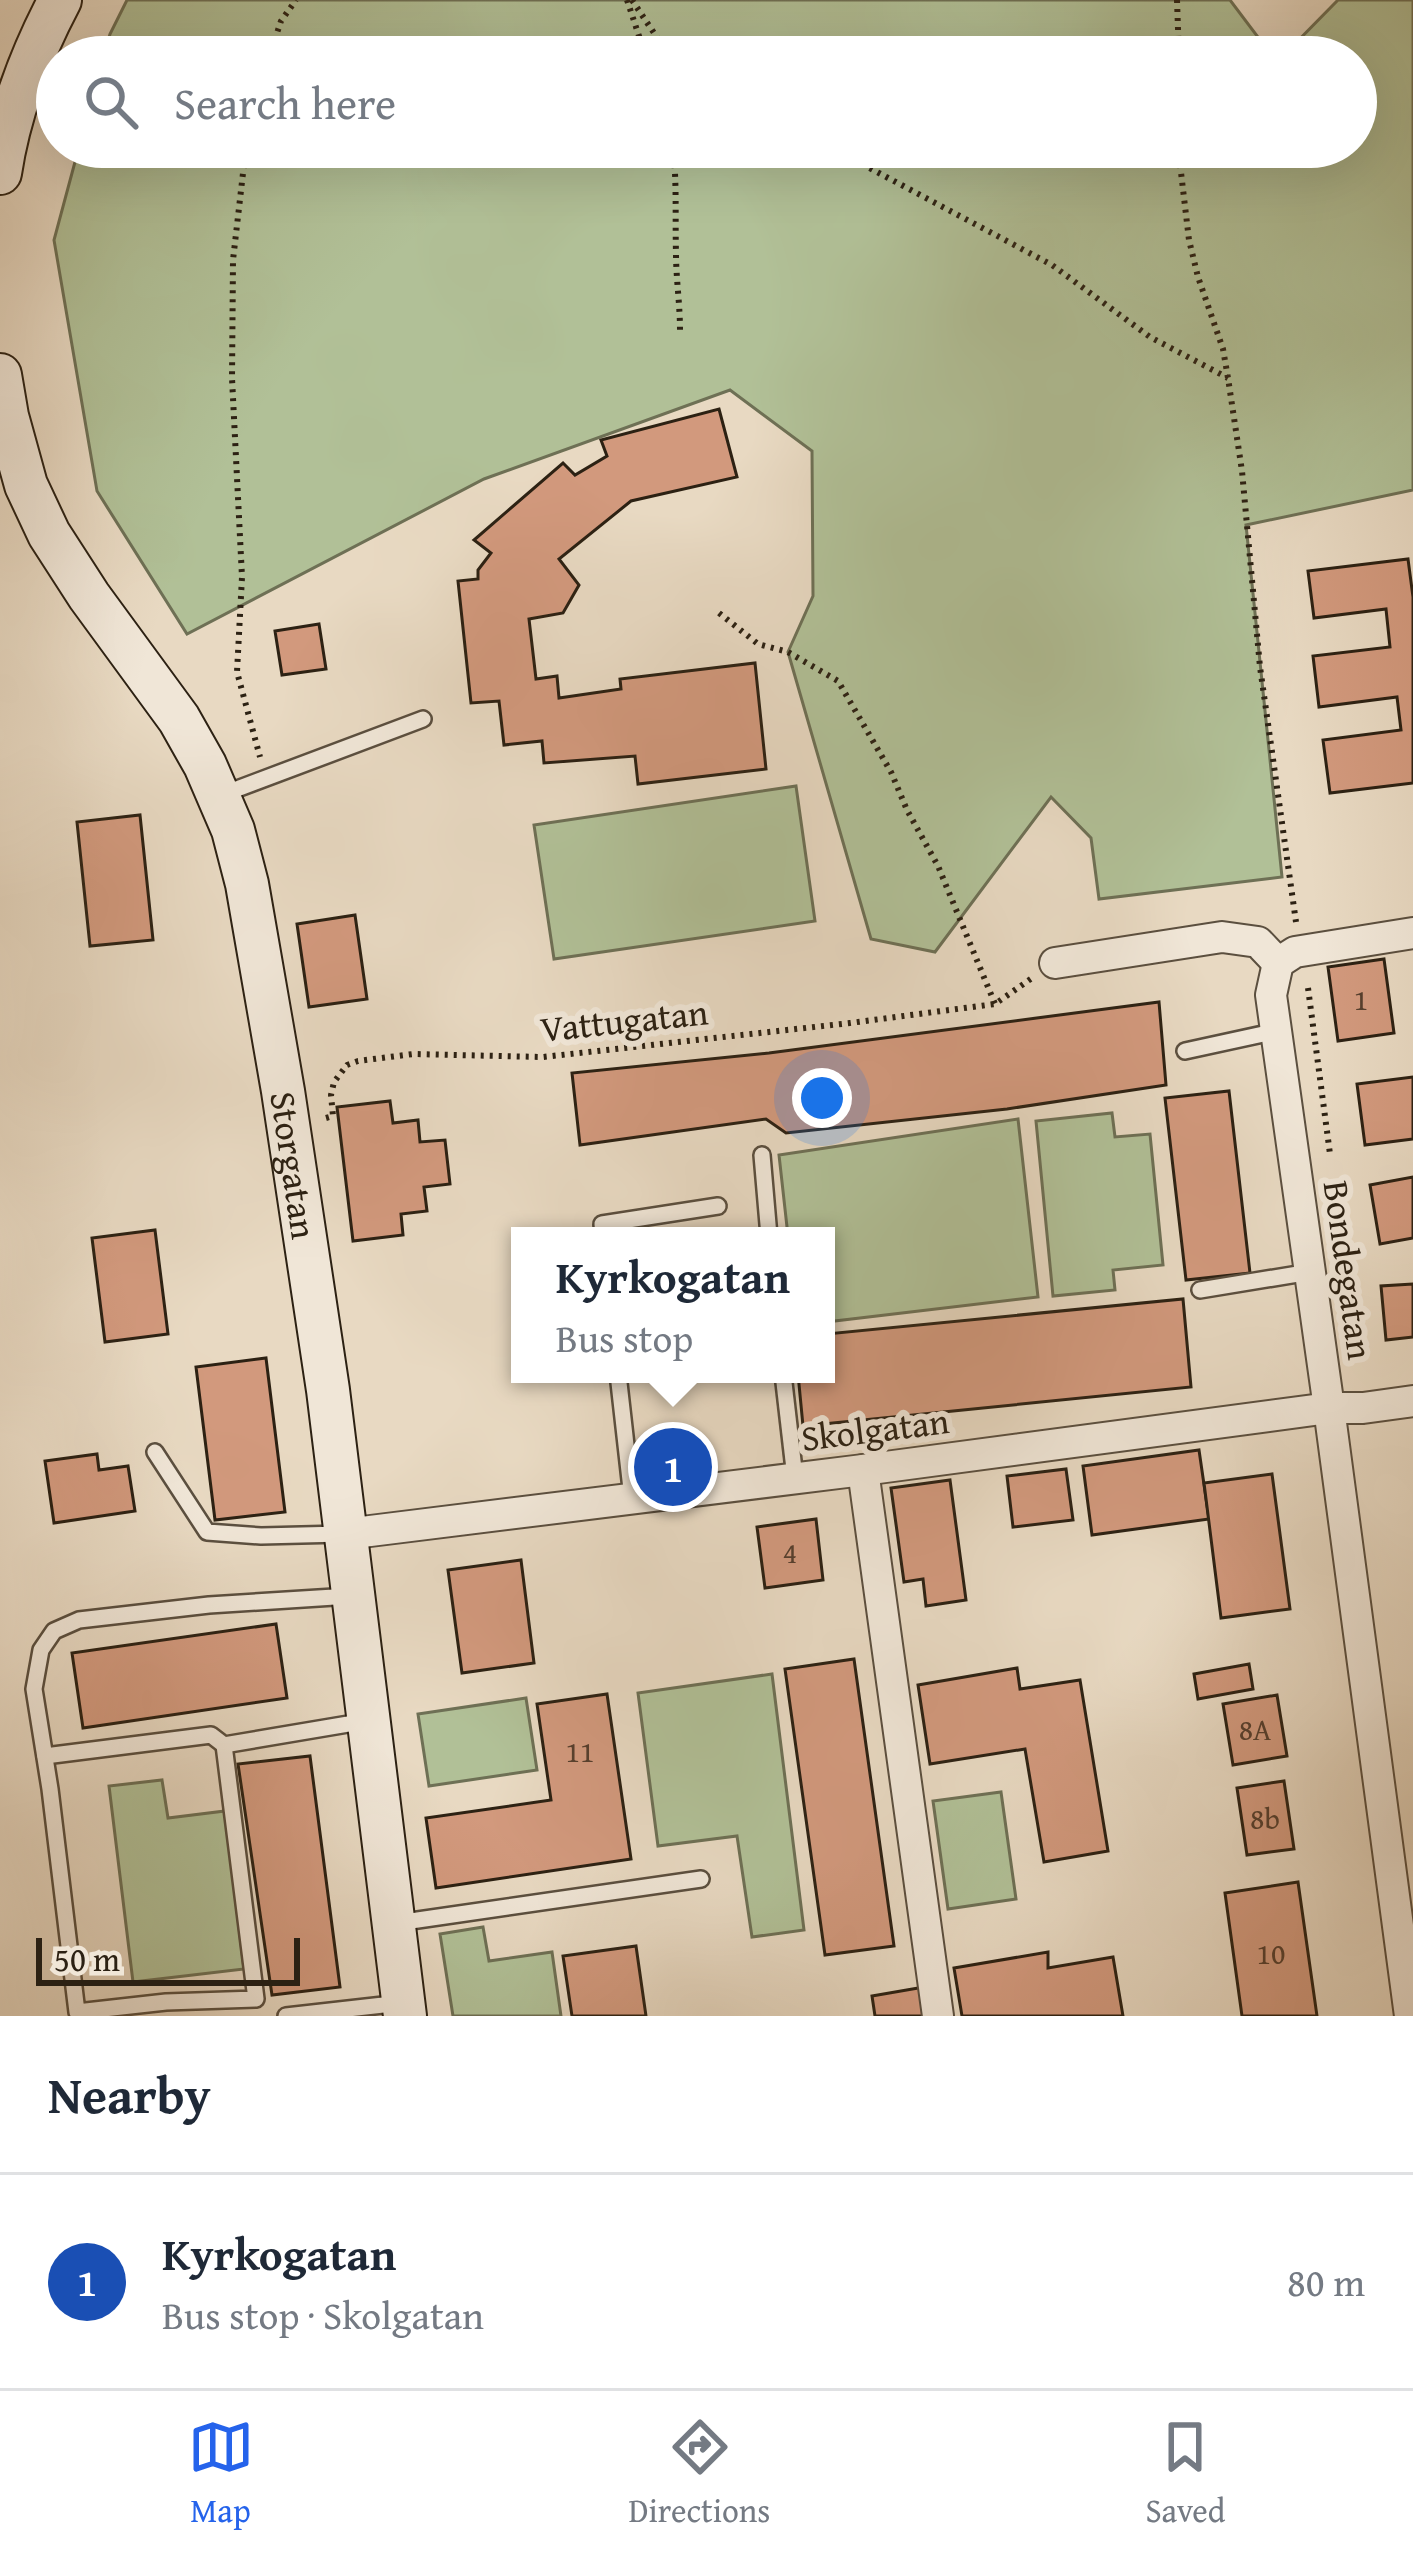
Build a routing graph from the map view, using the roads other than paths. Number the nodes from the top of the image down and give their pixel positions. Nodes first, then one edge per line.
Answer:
1 (60, 0) edge
2 (42, 36) edge
3 (36, 51) edge
4 (0, 173) edge
5 (0, 375) edge
6 (423, 719) dead end
7 (218, 796) junction
8 (1413, 932) edge
9 (1055, 963) road end
10 (1278, 963) junction
11 (1276, 1030) junction
12 (1185, 1051) dead end
13 (762, 1155) dead end
14 (718, 1206) dead end
15 (602, 1227) edge
16 (769, 1227) edge
17 (1310, 1272) junction
18 (1200, 1290) dead end
19 (619, 1383) edge
20 (784, 1383) edge
21 (1413, 1401) edge
22 (1330, 1408) junction
23 (155, 1452) dead end
24 (863, 1470) junction
25 (795, 1478) junction
26 (632, 1498) junction
27 (346, 1534) junction
28 (353, 1596) junction
29 (369, 1720) junction
30 (224, 1745) junction
31 (45, 1756) junction
32 (701, 1879) dead end
33 (394, 1924) junction
34 (404, 2010) edge
35 (286, 2016) edge
36 (938, 2016) edge
37 (1410, 2016) edge

1 - 2 street
3 - 4 street
5 - 7 street, Storgatan
6 - 7 lane
7 - 27 street, Storgatan
8 - 10 street
9 - 10 street
10 - 11 street, Bondegatan
11 - 12 lane
11 - 17 street, Bondegatan
13 - 16 lane
14 - 15 lane
17 - 18 lane
17 - 22 street, Bondegatan
19 - 26 lane
20 - 25 lane
21 - 22 street, Skolgatan
22 - 24 street, Skolgatan
22 - 37 street, Bondegatan
23 - 27 lane
24 - 25 street, Skolgatan
24 - 36 street
25 - 26 street, Skolgatan
26 - 27 street, Skolgatan
27 - 28 street, Storgatan
28 - 29 street, Storgatan
28 - 31 lane
29 - 30 lane
29 - 33 street, Storgatan
30 - 31 lane
30 - 31 lane
32 - 33 lane
33 - 34 street, Storgatan
34 - 35 lane

